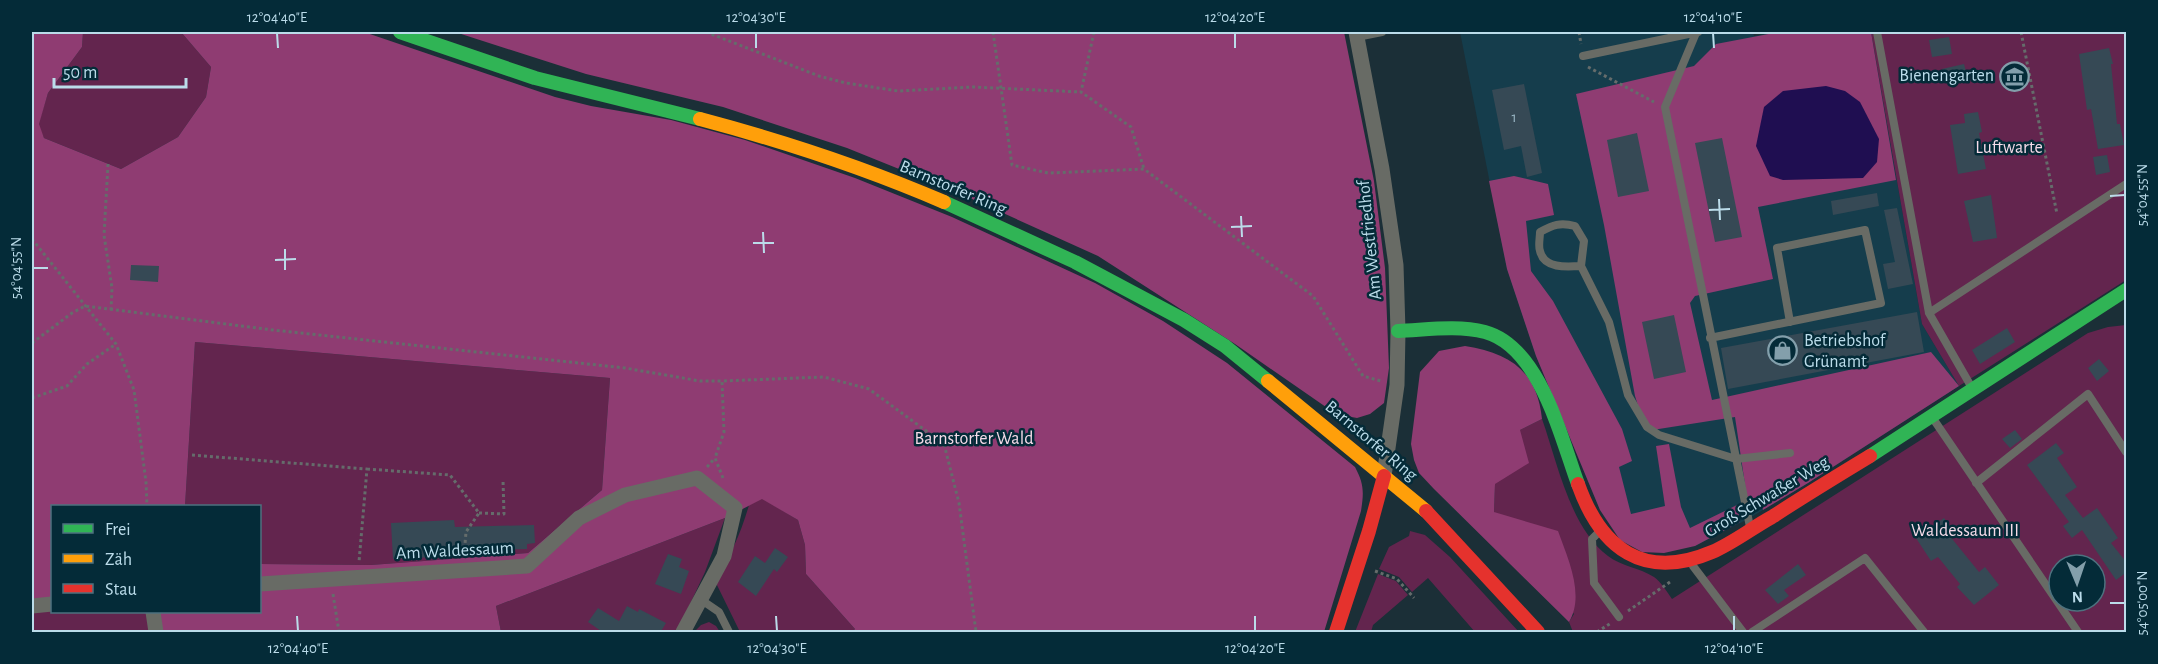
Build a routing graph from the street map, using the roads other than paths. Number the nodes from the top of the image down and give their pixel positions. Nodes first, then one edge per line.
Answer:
1 (400, 32) edge
2 (1382, 32) edge
3 (1697, 32) edge
4 (1877, 32) edge
5 (1356, 34) edge
6 (1583, 56) road end
7 (2127, 184) edge
8 (1581, 266) junction
9 (2127, 290) edge
10 (1929, 313) junction
11 (1790, 322) junction
12 (1398, 331) junction
13 (1710, 338) junction
14 (1973, 389) junction
15 (1932, 416) junction
16 (2127, 452) edge
17 (1790, 453) dead end
18 (1736, 459) junction
19 (1384, 476) junction
20 (1976, 483) junction
21 (1750, 530) junction
22 (1600, 531) junction
23 (1693, 566) road end
24 (261, 584) edge
25 (700, 598) junction
26 (51, 604) edge
27 (32, 606) edge
28 (153, 613) edge
29 (1619, 617) road end
30 (156, 633) edge
31 (682, 633) edge
32 (729, 633) edge
33 (1336, 633) edge
34 (1538, 633) edge
35 (1743, 633) edge
36 (1752, 633) edge
37 (1924, 633) edge
38 (2078, 633) edge

1 - 19 main road, Barnstorfer Ring
2 - 5 lane, Am Westfriedhof
3 - 6 lane
3 - 13 lane
4 - 10 lane
5 - 12 street, Am Westfriedhof
7 - 10 lane
8 - 8 lane
8 - 18 lane
9 - 14 main road, Groß Schwaßer Weg
10 - 14 lane
11 - 11 lane
11 - 13 lane
12 - 19 street, Am Westfriedhof
12 - 22 main road, Groß Schwaßer Weg
13 - 18 lane
14 - 15 main road, Groß Schwaßer Weg
15 - 20 lane
15 - 21 main road, Groß Schwaßer Weg
16 - 20 lane
17 - 18 lane
18 - 21 lane
19 - 33 main road
19 - 34 main road, Barnstorfer Ring
20 - 38 lane
21 - 22 main road, Groß Schwaßer Weg
22 - 29 lane
23 - 35 lane
24 - 25 street, Am Waldessaum
25 - 31 street
25 - 32 lane
26 - 27 street
28 - 30 street
36 - 37 lane

